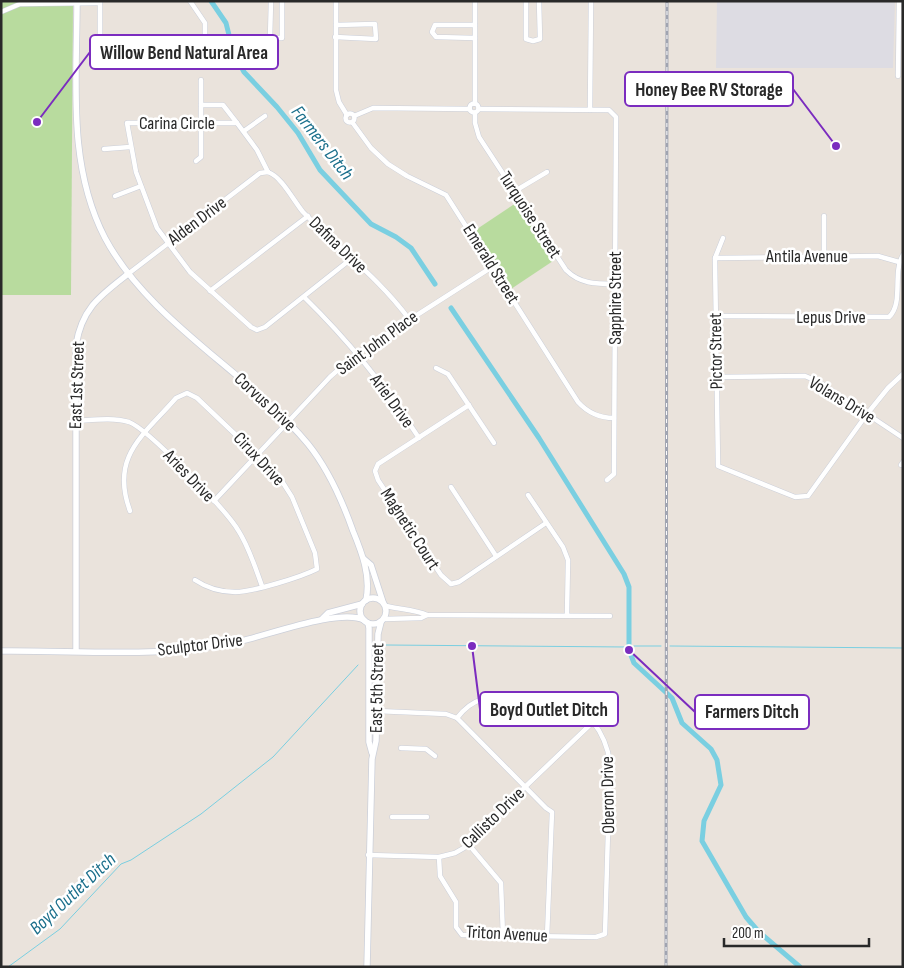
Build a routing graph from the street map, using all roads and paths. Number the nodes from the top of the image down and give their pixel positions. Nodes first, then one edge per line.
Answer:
1 (190, 1) edge
2 (271, 1) edge
3 (282, 1) edge
4 (336, 1) edge
5 (475, 1) edge
6 (526, 1) edge
7 (539, 1) edge
8 (591, 1) edge
9 (899, 1) edge
10 (77, 2) edge
11 (100, 2) edge
12 (1, 12) edge
13 (336, 25) junction
14 (475, 25) junction
15 (335, 37) junction
16 (475, 38) junction
17 (898, 76) dead end
18 (201, 80) dead end
19 (475, 104) junction
20 (201, 105) junction
21 (470, 109) junction
22 (479, 109) junction
23 (590, 110) junction
24 (474, 113) junction
25 (347, 114) junction
26 (265, 116) dead end
27 (354, 116) junction
28 (352, 122) junction
29 (201, 123) junction
30 (237, 123) junction
31 (244, 132) junction
32 (130, 147) junction
33 (104, 149) dead end
34 (196, 161) dead end
35 (268, 172) junction
36 (547, 172) dead end
37 (141, 186) junction
38 (515, 191) junction
39 (115, 196) dead end
40 (308, 216) junction
41 (824, 216) dead end
42 (723, 238) dead end
43 (167, 244) junction
44 (903, 255) edge
45 (824, 256) junction
46 (714, 258) junction
47 (352, 259) junction
48 (899, 262) junction
49 (492, 267) junction
50 (128, 274) junction
51 (615, 284) junction
52 (210, 291) junction
53 (304, 297) junction
54 (715, 316) junction
55 (409, 319) junction
56 (356, 354) junction
57 (436, 368) dead end
58 (903, 374) edge
59 (716, 377) junction
60 (469, 405) junction
61 (867, 414) junction
62 (614, 418) junction
63 (76, 421) junction
64 (287, 422) junction
65 (146, 432) junction
66 (419, 438) junction
67 (903, 438) edge
68 (494, 443) dead end
69 (258, 454) junction
70 (607, 480) dead end
71 (451, 487) dead end
72 (528, 495) dead end
73 (214, 501) junction
74 (130, 510) dead end
75 (546, 524) junction
76 (496, 556) junction
77 (364, 559) junction
78 (194, 580) dead end
79 (262, 586) junction
80 (364, 602) junction
81 (385, 605) junction
82 (427, 615) junction
83 (567, 615) junction
84 (610, 616) dead end
85 (322, 619) junction
86 (382, 621) junction
87 (366, 622) junction
88 (76, 650) junction
89 (1, 651) edge
90 (377, 711) junction
91 (457, 718) junction
92 (593, 722) junction
93 (401, 748) dead end
94 (372, 753) junction
95 (435, 756) dead end
96 (525, 787) junction
97 (392, 817) dead end
98 (427, 817) dead end
99 (469, 845) junction
100 (368, 855) junction
101 (439, 857) junction
102 (606, 934) joint
103 (503, 936) junction
104 (547, 937) junction
105 (368, 967) edge

1 - 11 street
2 - 3 street
4 - 13 street
5 - 14 street
6 - 7 street
8 - 23 street
9 - 17 street
10 - 11 street
10 - 12 street
10 - 50 street
13 - 15 street
13 - 15 street
14 - 16 street
14 - 16 street
15 - 25 street
16 - 19 street
18 - 20 street
19 - 21 street
19 - 22 street
20 - 29 street
20 - 30 street
21 - 24 street
21 - 27 street
22 - 23 street
22 - 24 street
23 - 51 street, Sapphire Street
24 - 38 street, Turquoise Street
25 - 27 street
25 - 28 street, Emerald Street
26 - 31 street
27 - 28 street
28 - 49 street, Emerald Street
29 - 30 street, Carina Circle
29 - 32 street, Carina Circle
29 - 34 street
30 - 31 street, Carina Circle
31 - 35 street, Carina Circle
32 - 33 street
32 - 37 street, Carina Circle
35 - 40 street, Dafina Drive
35 - 43 street, Alden Drive
36 - 38 street
37 - 39 street
37 - 43 street, Carina Circle
38 - 51 street, Turquoise Street
40 - 47 street, Dafina Drive
40 - 52 street
41 - 45 street
42 - 46 street, Pictor Street
43 - 50 street, Alden Drive
43 - 52 street, Carina Circle
44 - 48 street
45 - 46 street, Antila Avenue
45 - 48 street, Antila Avenue
46 - 54 street, Pictor Street
47 - 53 street
47 - 55 street, Dafina Drive
48 - 54 street, Lepus Drive
49 - 55 street, Saint John Place
49 - 62 street, Emerald Street
50 - 63 street, East 1st Street
50 - 64 street, Corvus Drive
51 - 62 street, Sapphire Street
52 - 53 street, Carina Circle
53 - 56 street, Ariel Drive
54 - 59 street, Pictor Street
55 - 56 street, Saint John Place
56 - 64 street, Saint John Place
56 - 66 street, Ariel Drive
57 - 60 street
58 - 61 street
59 - 61 street, Volans Drive
59 - 61 street, Pictor Street
60 - 66 street
60 - 68 street
61 - 67 street, Volans Drive
62 - 70 street, Sapphire Street
63 - 65 street, Aries Drive
63 - 88 street, East 1st Street
64 - 69 street, Saint John Place
64 - 77 street, Corvus Drive
65 - 69 street, Cirux Drive
65 - 73 street, Aries Drive
65 - 74 street
66 - 76 street, Magnetic Court
69 - 73 street, Saint John Place
69 - 79 street, Cirux Drive
71 - 76 street
72 - 75 street
73 - 79 street, Aries Drive
75 - 76 street
75 - 83 street
77 - 80 street, Corvus Drive
77 - 81 street, Corvus Drive
78 - 79 street
80 - 81 street
80 - 85 street, Sculptor Drive
80 - 87 street
81 - 82 street
81 - 86 street
82 - 83 street
82 - 86 street
83 - 84 street
85 - 87 street, Sculptor Drive
85 - 88 street, Sculptor Drive
86 - 87 street
86 - 90 street, East 5th Street
87 - 94 street, East 5th Street
88 - 89 street, Sculptor Drive
90 - 91 street
90 - 94 street, East 5th Street
91 - 92 street, Oberon Drive
91 - 96 street
92 - 96 street, Callisto Drive
92 - 102 street, Oberon Drive
93 - 95 street
94 - 100 street, East 5th Street
96 - 99 street, Callisto Drive
96 - 104 street
97 - 98 street
99 - 101 street, Callisto Drive
99 - 103 street
100 - 101 street, Callisto Drive
100 - 105 street, East 5th Street
101 - 103 street, Triton Avenue
102 - 104 street, Triton Avenue
103 - 104 street, Triton Avenue

